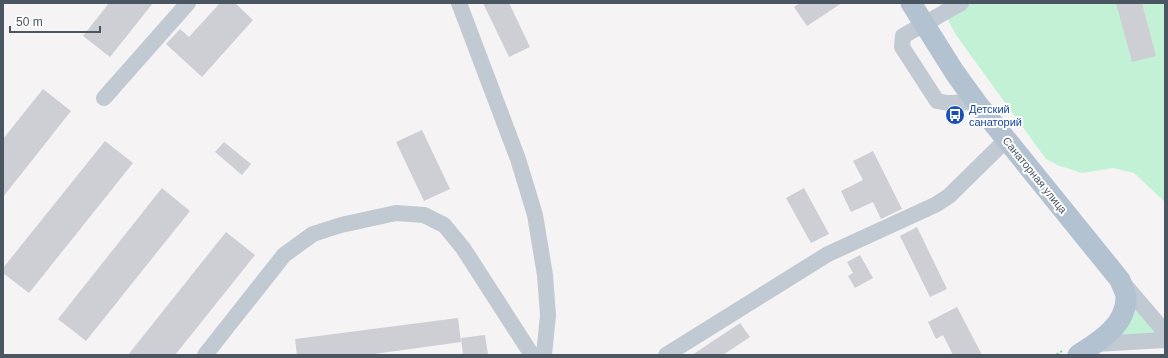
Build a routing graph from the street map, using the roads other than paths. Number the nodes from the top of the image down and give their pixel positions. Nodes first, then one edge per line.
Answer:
1 (188, 3) edge
2 (459, 3) edge
3 (911, 3) edge
4 (961, 3) edge
5 (924, 23) junction
6 (104, 98) dead end
7 (976, 102) junction
8 (1007, 139) junction
9 (1120, 280) junction
10 (1165, 332) edge
11 (1165, 340) edge
12 (1083, 350) edge
13 (205, 355) edge
14 (532, 355) edge
15 (544, 355) edge
16 (666, 355) edge

1 - 6 street
2 - 15 street
3 - 5 main road, Санаторная улица
4 - 5 street
5 - 7 main road, Санаторная улица
5 - 7 street
7 - 8 main road, Санаторная улица
8 - 9 main road, Санаторная улица
8 - 16 street
9 - 10 street
9 - 12 main road, Санаторная улица
11 - 12 street
13 - 14 street

